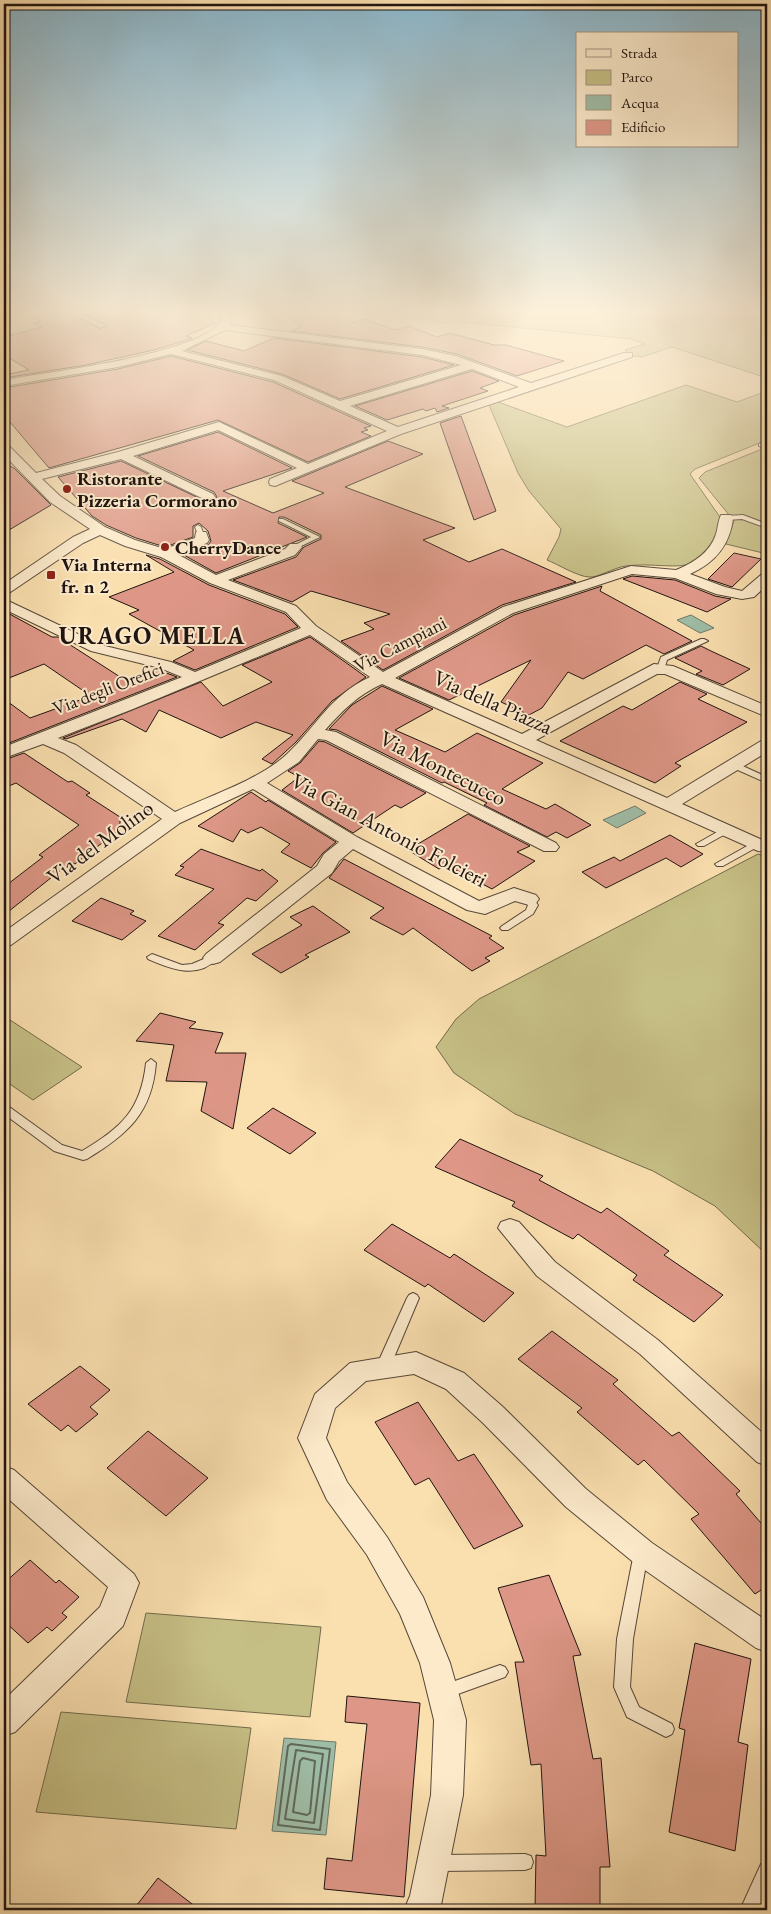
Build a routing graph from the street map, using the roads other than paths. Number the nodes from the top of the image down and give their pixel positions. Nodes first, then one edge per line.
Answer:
1 (326, 399) edge
2 (358, 399) edge
3 (493, 399) edge
4 (339, 405) junction
5 (398, 431) junction
6 (4, 448) edge
7 (122, 455) junction
8 (307, 468) junction
9 (32, 478) junction
10 (276, 482) dead end
11 (208, 497) dead end
12 (726, 518) joint
13 (281, 520) dead end
14 (767, 526) edge
15 (100, 530) junction
16 (200, 531) dead end
17 (295, 547) joint
18 (166, 554) junction
19 (677, 574) junction
20 (767, 577) edge
21 (216, 580) junction
22 (4, 590) edge
23 (4, 603) edge
24 (312, 629) junction
25 (704, 641) dead end
26 (661, 668) junction
27 (194, 677) junction
28 (380, 677) junction
29 (767, 712) edge
30 (316, 734) junction
31 (42, 737) junction
32 (523, 740) junction
33 (767, 745) edge
34 (4, 753) edge
35 (734, 765) junction
36 (767, 780) edge
37 (255, 783) junction
38 (670, 804) junction
39 (174, 819) junction
40 (726, 830) junction
41 (351, 841) junction
42 (701, 844) dead end
43 (760, 845) joint
44 (550, 847) dead end
45 (720, 864) dead end
46 (529, 899) joint
47 (505, 928) dead end
48 (4, 941) edge
49 (152, 957) dead end
50 (213, 958) joint
51 (151, 1063) dead end
52 (4, 1109) edge
53 (510, 1228) dead end
54 (414, 1298) dead end
55 (383, 1367) junction
56 (767, 1454) edge
57 (4, 1478) edge
58 (642, 1552) junction
59 (767, 1638) edge
60 (500, 1672) dead end
61 (443, 1693) junction
62 (4, 1721) edge
63 (666, 1729) dead end
64 (525, 1862) dead end
65 (434, 1863) junction
66 (767, 1870) edge
67 (421, 1910) edge
68 (749, 1910) edge

1 - 4 street
2 - 4 street
3 - 5 street
4 - 5 street
5 - 8 street
6 - 9 street, Via della Piazza
7 - 8 street
7 - 9 street
7 - 11 street
8 - 10 street
9 - 15 street, Via della Piazza
12 - 14 lane
12 - 19 street, Via Campiani
13 - 17 lane
15 - 18 street, Via della Piazza
15 - 22 street
16 - 18 street
17 - 21 street
18 - 21 street, Via della Piazza
19 - 20 street, Via Campiani
19 - 28 street, Via Campiani
21 - 24 street, Via della Piazza
23 - 27 street
24 - 27 street, Via degli Orefici
24 - 28 street, Via della Piazza
25 - 26 lane
26 - 29 street
26 - 32 street
27 - 31 street, Via degli Orefici
28 - 30 street, Via Campiani
28 - 32 street, Via della Piazza
30 - 37 street, Via Campiani
30 - 44 street, Via Montecucco
31 - 34 street, Via degli Orefici
31 - 39 street, Via del Molino
32 - 38 street, Via della Piazza
33 - 35 street
35 - 36 lane
35 - 38 street
37 - 39 street, Via Campiani
37 - 41 street, Via Gian Antonio Folcieri
38 - 40 street, Via della Piazza
39 - 48 street, Via del Molino
40 - 42 lane
40 - 43 street, Via della Piazza
41 - 46 street, Via Gian Antonio Folcieri
41 - 50 street
43 - 45 lane
46 - 47 lane
49 - 50 lane
51 - 52 lane
53 - 56 street
54 - 55 lane
55 - 58 street
55 - 61 street
57 - 62 street
58 - 59 street
58 - 63 lane
60 - 61 lane
61 - 65 street
64 - 65 lane
65 - 67 street
66 - 68 lane

